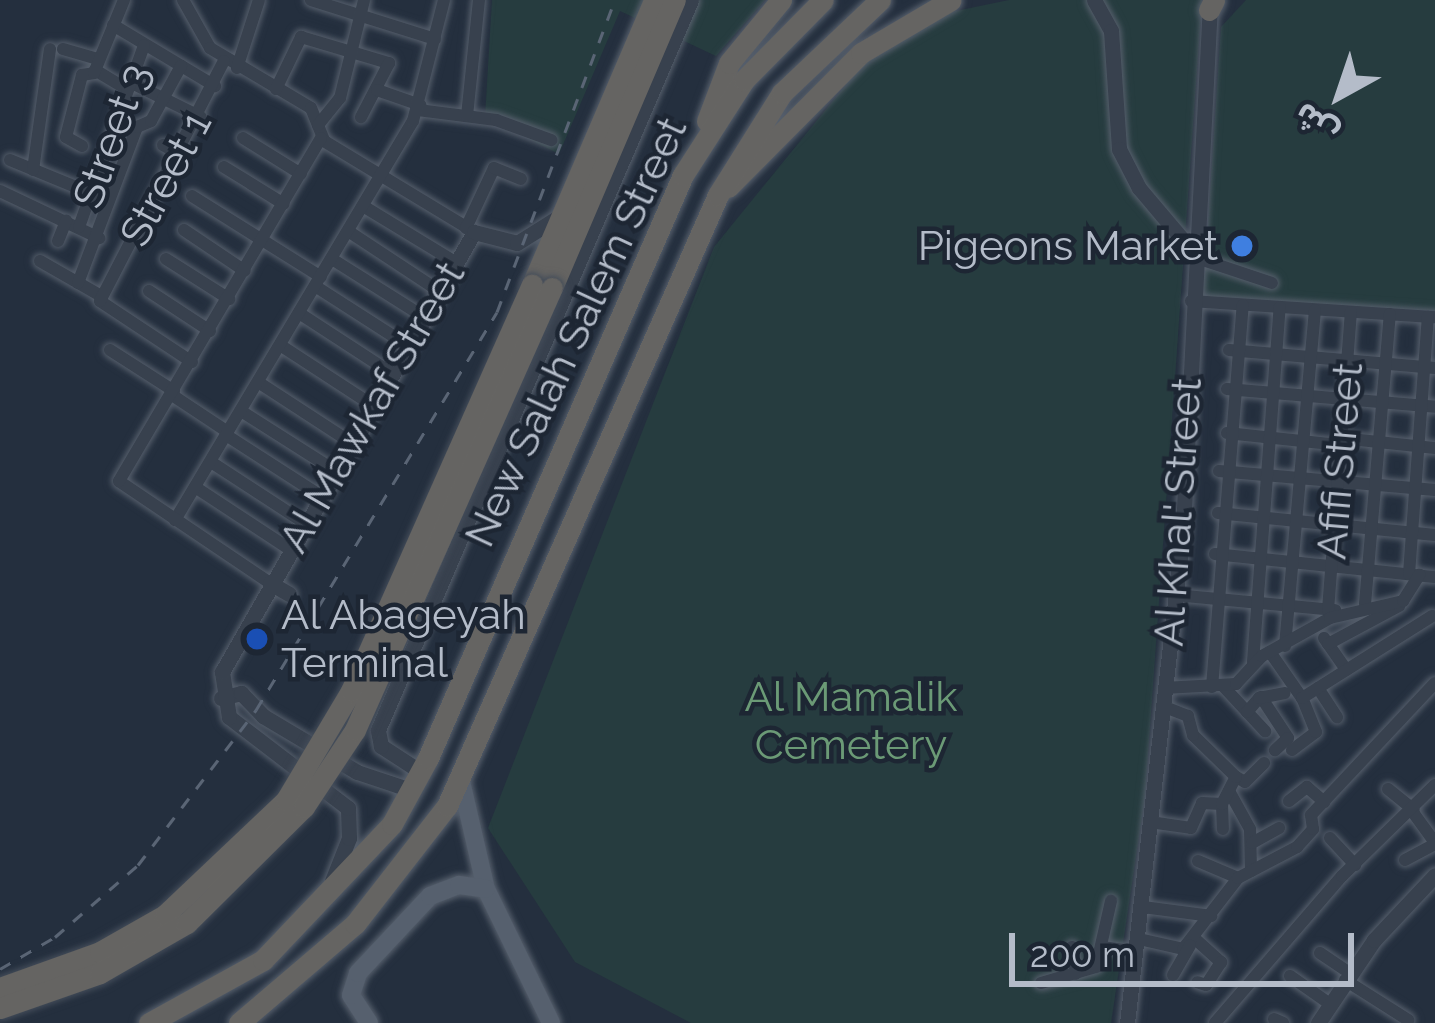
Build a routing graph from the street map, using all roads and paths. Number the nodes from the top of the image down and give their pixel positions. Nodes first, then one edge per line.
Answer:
1 (124, 0) edge
2 (183, 0) edge
3 (259, 0) edge
4 (310, 0) edge
5 (443, 0) edge
6 (479, 0) edge
7 (654, 0) edge
8 (675, 0) edge
9 (691, 0) edge
10 (781, 0) edge
11 (823, 0) edge
12 (880, 0) edge
13 (950, 0) edge
14 (1094, 0) edge
15 (330, 2) edge
16 (1211, 4) edge
17 (363, 6) edge
18 (113, 25) junction
19 (435, 39) junction
20 (144, 45) junction
21 (352, 51) junction
22 (231, 64) junction
23 (97, 65) junction
24 (181, 67) junction
25 (126, 85) junction
26 (214, 86) junction
27 (276, 89) junction
28 (377, 90) junction
29 (163, 100) junction
30 (419, 108) junction
31 (467, 116) junction
32 (201, 117) junction
33 (361, 118) dead end
34 (320, 132) junction
35 (243, 138) dead end
36 (703, 138) junction
37 (550, 140) dead end
38 (163, 145) dead end
39 (82, 146) dead end
40 (182, 155) junction
41 (10, 160) dead end
42 (224, 167) dead end
43 (33, 170) junction
44 (301, 174) junction
45 (380, 177) junction
46 (521, 179) dead end
47 (149, 180) dead end
48 (164, 188) junction
49 (0, 191) edge
50 (93, 194) junction
51 (718, 195) junction
52 (192, 196) dead end
53 (284, 205) junction
54 (363, 206) junction
55 (566, 212) junction
56 (73, 224) junction
57 (184, 230) dead end
58 (470, 230) junction
59 (348, 231) junction
60 (99, 238) junction
61 (262, 241) junction
62 (58, 242) dead end
63 (1194, 254) junction
64 (166, 259) dead end
65 (332, 259) junction
66 (40, 261) dead end
67 (455, 262) junction
68 (245, 271) junction
69 (318, 282) junction
70 (78, 283) junction
71 (1272, 283) dead end
72 (542, 286) junction
73 (149, 291) dead end
74 (439, 291) junction
75 (101, 295) junction
76 (229, 299) junction
77 (1191, 302) junction
78 (1243, 305) junction
79 (1280, 307) junction
80 (1315, 310) junction
81 (1352, 312) junction
82 (299, 313) junction
83 (1390, 314) junction
84 (424, 317) junction
85 (1431, 317) edge
86 (210, 331) junction
87 (280, 345) junction
88 (407, 345) junction
89 (110, 350) dead end
90 (1235, 351) junction
91 (1276, 355) junction
92 (1311, 358) junction
93 (1347, 361) junction
94 (192, 362) junction
95 (1386, 364) junction
96 (1430, 367) edge
97 (391, 373) junction
98 (258, 382) junction
99 (1233, 389) junction
100 (173, 393) junction
101 (1273, 393) junction
102 (1307, 396) junction
103 (1344, 399) junction
104 (1383, 402) junction
105 (372, 405) junction
106 (1428, 406) edge
107 (241, 411) junction
108 (1231, 433) junction
109 (227, 434) junction
110 (1269, 437) junction
111 (1304, 441) junction
112 (350, 442) junction
113 (1341, 442) junction
114 (1379, 442) junction
115 (1419, 446) junction
116 (1435, 448) edge
117 (211, 462) junction
118 (334, 470) junction
119 (1226, 472) junction
120 (1266, 476) junction
121 (1300, 478) junction
122 (1337, 482) junction
123 (1376, 485) junction
124 (195, 487) junction
125 (1415, 488) junction
126 (1435, 490) edge
127 (319, 495) junction
128 (1224, 514) junction
129 (1263, 518) junction
130 (175, 520) junction
131 (1296, 521) junction
132 (303, 522) junction
133 (1334, 525) junction
134 (1372, 529) junction
135 (1412, 532) junction
136 (1435, 535) edge
137 (288, 548) junction
138 (1220, 555) junction
139 (1260, 559) junction
140 (1292, 562) junction
141 (1331, 566) junction
142 (1368, 570) junction
143 (1414, 575) junction
144 (1435, 577) edge
145 (270, 583) junction
146 (289, 594) dead end
147 (1175, 595) junction
148 (1221, 599) junction
149 (1257, 603) junction
150 (1365, 604) junction
151 (1398, 604) junction
152 (1288, 606) junction
153 (1328, 610) junction
154 (1346, 611) junction
155 (1432, 616) edge
156 (1317, 628) junction
157 (1416, 628) junction
158 (1328, 644) junction
159 (1285, 646) junction
160 (1270, 652) junction
161 (1252, 662) junction
162 (1346, 670) junction
163 (1435, 683) edge
164 (1217, 686) junction
165 (1164, 688) junction
166 (1318, 688) junction
167 (1285, 693) dead end
168 (221, 698) junction
169 (1262, 698) junction
170 (1302, 698) junction
171 (1162, 706) junction
172 (1247, 712) junction
173 (1337, 717) dead end
174 (1264, 731) dead end
175 (296, 736) junction
176 (1275, 750) dead end
177 (1292, 750) dead end
178 (282, 758) junction
179 (1264, 763) dead end
180 (416, 781) junction
181 (461, 781) junction
182 (1434, 787) edge
183 (1388, 789) dead end
184 (1229, 791) junction
185 (1289, 801) dead end
186 (1324, 802) junction
187 (1413, 811) junction
188 (1150, 822) junction
189 (1279, 828) dead end
190 (1223, 829) dead end
191 (1330, 838) dead end
192 (1252, 843) junction
193 (1435, 843) edge
194 (1405, 860) dead end
195 (1198, 861) dead end
196 (1354, 865) junction
197 (1244, 874) junction
198 (1435, 875) edge
199 (486, 889) junction
200 (1112, 901) dead end
201 (1143, 907) junction
202 (1211, 916) junction
203 (304, 924) junction
204 (1192, 939) junction
205 (1138, 946) junction
206 (1072, 947) dead end
207 (1102, 947) junction
208 (1320, 953) dead end
209 (1076, 974) junction
210 (1173, 975) dead end
211 (1290, 976) dead end
212 (1348, 977) junction
213 (1197, 982) dead end
214 (1041, 983) dead end
215 (0, 988) edge
216 (1330, 1004) junction
217 (0, 1008) edge
218 (1408, 1021) edge
219 (149, 1023) edge
220 (239, 1023) edge
221 (369, 1023) edge
222 (551, 1023) edge
223 (1127, 1023) edge
224 (1215, 1023) edge
225 (1318, 1023) edge

1 - 18 street
2 - 22 street
3 - 22 street, Street 1
4 - 15 street
5 - 19 street
6 - 31 street
7 - 55 highway
8 - 72 highway
9 - 180 street
10 - 36 highway
11 - 36 highway, New Salah Salem Street
12 - 51 highway, New Salah Salem Street
13 - 51 highway
14 - 63 street
15 - 17 street
16 - 63 street, Al Khal' Street
17 - 19 street
17 - 21 street
18 - 20 street
18 - 23 street
19 - 30 street
20 - 24 street
20 - 25 street, Street 3
21 - 27 street
21 - 28 street
21 - 34 street
22 - 26 street, Street 1
22 - 27 street
23 - 25 street
23 - 39 street
23 - 43 street
24 - 26 street
24 - 29 street
25 - 29 street
25 - 50 street, Street 3
26 - 32 street, Street 1
27 - 34 street
28 - 30 street
28 - 33 street
29 - 32 street
29 - 60 street
30 - 31 street
30 - 45 street
31 - 37 street
32 - 40 street, Street 1
34 - 44 street
34 - 45 street
35 - 44 street
36 - 180 highway, New Salah Salem Street
38 - 40 street
40 - 48 street, Street 1
41 - 43 street
42 - 53 street
43 - 50 street
44 - 53 street
45 - 54 street
45 - 58 street
46 - 58 street
47 - 48 street
48 - 75 street, Street 1
49 - 56 street
50 - 56 street, Street 3
51 - 181 highway, New Salah Salem Street
52 - 61 street
53 - 61 street
54 - 59 street
54 - 67 street
55 - 58 street
55 - 72 highway
56 - 60 street
56 - 62 street, Street 3
57 - 68 street
58 - 67 street, Al Mawkaf Street
59 - 65 street
59 - 74 street
60 - 70 street
61 - 68 street
61 - 69 street
63 - 71 street
63 - 77 street, Al Khal' Street
64 - 76 street
65 - 69 street
65 - 84 street
66 - 70 street
67 - 74 street, Al Mawkaf Street
68 - 76 street
69 - 82 street
69 - 88 street
70 - 75 street
72 - 215 highway, bridge
72 - 217 highway, bridge
73 - 86 street
74 - 84 street, Al Mawkaf Street
75 - 94 street
76 - 86 street
77 - 78 street
77 - 147 street, Al Khal' Street
78 - 79 street
78 - 90 street
79 - 80 street
79 - 91 street
80 - 81 street
80 - 92 street
81 - 83 street
81 - 93 street, Afifi Street
82 - 87 street
82 - 97 street
83 - 85 street
83 - 95 street
84 - 88 street, Al Mawkaf Street
85 - 96 street
86 - 94 street
87 - 98 street
87 - 105 street
88 - 97 street, Al Mawkaf Street
89 - 100 street
90 - 91 street
90 - 99 street
91 - 92 street
91 - 101 street
92 - 93 street
92 - 102 street
93 - 95 street
93 - 103 street, Afifi Street
94 - 100 street
95 - 96 street
95 - 104 street
96 - 106 street
97 - 105 street, Al Mawkaf Street
98 - 107 street
98 - 112 street
99 - 101 street
99 - 108 street
100 - 109 street
100 - 130 street
101 - 102 street
101 - 110 street
102 - 103 street
102 - 111 street
103 - 104 street
103 - 113 street, Afifi Street
104 - 106 street
104 - 114 street
105 - 112 street, Al Mawkaf Street
106 - 115 street
107 - 109 street
107 - 118 street
108 - 110 street
108 - 119 street
109 - 117 street
109 - 127 street
110 - 111 street
110 - 120 street
111 - 113 street
111 - 121 street
112 - 118 street, Al Mawkaf Street
113 - 114 street
113 - 122 street, Afifi Street
114 - 115 street
114 - 123 street
115 - 116 street
115 - 125 street
117 - 124 street
117 - 132 street
118 - 127 street, Al Mawkaf Street
119 - 120 street
119 - 128 street
120 - 121 street
120 - 129 street
121 - 122 street
121 - 131 street
122 - 123 street
122 - 133 street, Afifi Street
123 - 125 street
123 - 134 street
124 - 130 street
124 - 137 street
125 - 126 street
125 - 135 street
127 - 132 street, Al Mawkaf Street
128 - 129 street
128 - 138 street
129 - 131 street
129 - 139 street
130 - 145 street
131 - 133 street
131 - 140 street
132 - 137 street, Al Mawkaf Street
133 - 134 street
133 - 141 street, Afifi Street
134 - 135 street
134 - 142 street
135 - 136 street
135 - 143 street
137 - 145 street, Al Mawkaf Street
138 - 139 street
138 - 148 street
139 - 140 street
139 - 149 street
140 - 141 street
140 - 152 street
141 - 142 street
141 - 153 street, Afifi Street
142 - 143 street
142 - 150 street
143 - 144 street
143 - 151 street
145 - 146 street
145 - 168 street, Al Mawkaf Street
147 - 148 street
147 - 165 street, Al Khal' Street
148 - 149 street
148 - 164 street
149 - 152 street
149 - 161 street
150 - 151 street
150 - 154 street
151 - 157 street
151 - 158 street
152 - 153 street
152 - 159 street
153 - 154 street
154 - 156 street
155 - 157 street
156 - 158 street
156 - 159 street
157 - 162 street
158 - 162 street
159 - 160 street
160 - 161 street
160 - 170 street
161 - 164 street
162 - 166 street
163 - 186 street
164 - 165 street
164 - 172 street
165 - 171 street, Al Khal' Street
166 - 170 street
166 - 173 street
167 - 169 street
168 - 175 street
168 - 178 street
169 - 172 street
169 - 176 street
170 - 177 street
171 - 184 street
171 - 188 street, Al Khal' Street
172 - 174 street
175 - 178 street
175 - 180 street
178 - 203 street
179 - 184 street
180 - 203 highway, New Salah Salem Street
181 - 199 main road
181 - 220 highway, New Salah Salem Street
182 - 187 street
183 - 187 street
184 - 188 street
184 - 190 street
184 - 192 street
185 - 186 street
186 - 197 street
187 - 193 street
187 - 196 street
188 - 201 street, Al Khal' Street
189 - 192 street
191 - 196 street
192 - 197 street
193 - 194 street
195 - 197 street
196 - 224 street
197 - 202 street
198 - 212 street
199 - 221 main road
199 - 222 main road
200 - 207 street
201 - 202 street
201 - 205 street, Al Khal' Street
202 - 204 street
203 - 219 highway, New Salah Salem Street
204 - 205 street
204 - 210 street
204 - 213 street
205 - 207 street
205 - 223 street, Al Khal' Street
206 - 209 street
207 - 209 street
208 - 212 street
209 - 214 street
211 - 216 street
212 - 216 street
212 - 218 street
216 - 225 street

